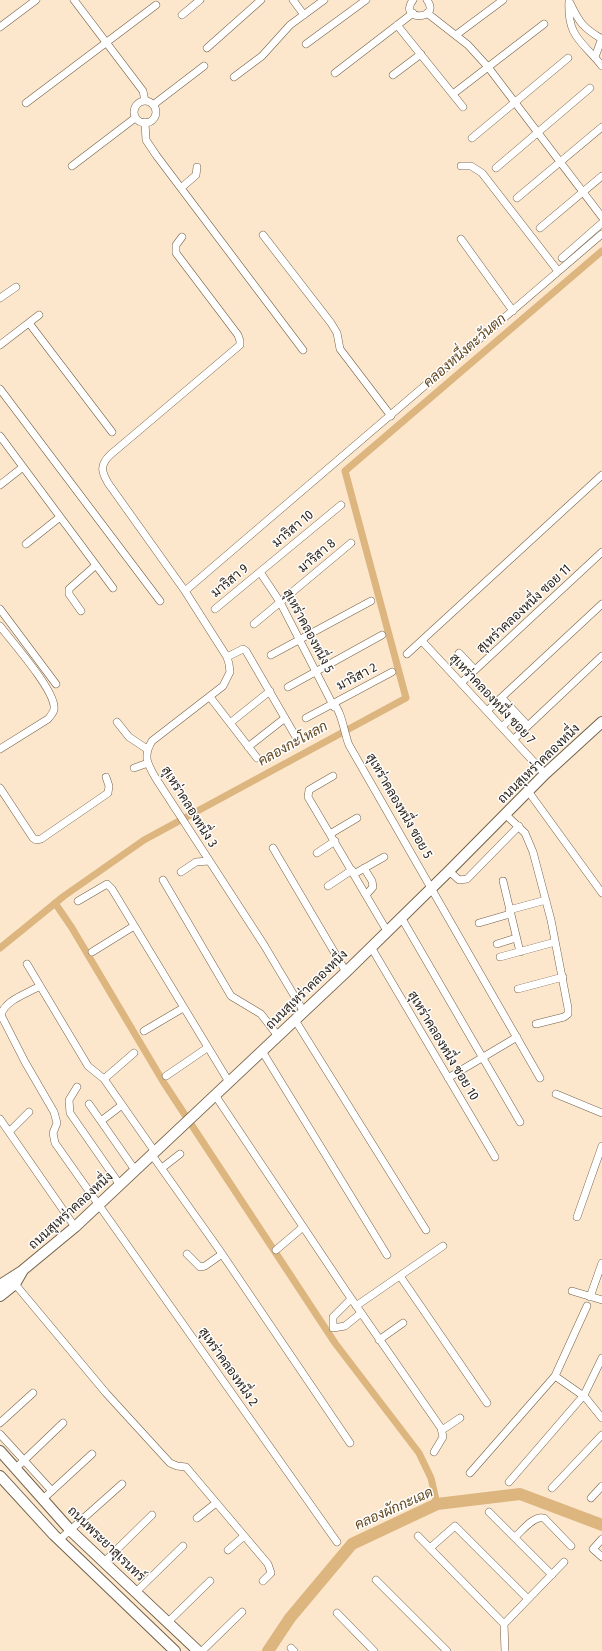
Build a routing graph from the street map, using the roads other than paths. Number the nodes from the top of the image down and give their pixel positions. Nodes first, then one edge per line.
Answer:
1 (36, 0) edge
2 (74, 0) edge
3 (200, 0) edge
4 (261, 0) edge
5 (293, 0) edge
6 (324, 0) edge
7 (366, 0) edge
8 (413, 0) edge
9 (503, 0) edge
10 (429, 1) edge
11 (569, 1) edge
12 (156, 5) dead end
13 (412, 13) junction
14 (427, 14) junction
15 (182, 15) dead end
16 (304, 15) junction
17 (544, 24) dead end
18 (397, 25) junction
19 (0, 27) edge
20 (456, 35) junction
21 (602, 38) edge
22 (107, 42) junction
23 (306, 44) dead end
24 (207, 48) dead end
25 (421, 54) junction
26 (595, 57) junction
27 (568, 58) dead end
28 (204, 66) dead end
29 (602, 66) edge
30 (488, 67) junction
31 (335, 74) dead end
32 (393, 76) dead end
33 (234, 77) dead end
34 (590, 88) dead end
35 (453, 94) junction
36 (145, 101) junction
37 (515, 102) junction
38 (26, 103) dead end
39 (153, 104) junction
40 (463, 107) dead end
41 (136, 118) junction
42 (145, 122) junction
43 (602, 127) edge
44 (538, 132) junction
45 (472, 138) dead end
46 (560, 162) junction
47 (72, 166) dead end
48 (461, 166) dead end
49 (197, 167) dead end
50 (496, 168) dead end
51 (602, 176) edge
52 (181, 188) junction
53 (583, 192) junction
54 (517, 198) dead end
55 (602, 217) edge
56 (602, 223) edge
57 (540, 228) dead end
58 (602, 234) edge
59 (264, 235) dead end
60 (182, 237) dead end
61 (461, 239) dead end
62 (562, 258) dead end
63 (558, 271) junction
64 (16, 286) dead end
65 (0, 298) edge
66 (513, 311) junction
67 (39, 316) dead end
68 (29, 323) junction
69 (1, 342) edge
70 (303, 350) dead end
71 (0, 389) edge
72 (391, 416) junction
73 (112, 432) dead end
74 (0, 436) edge
75 (23, 467) junction
76 (602, 475) edge
77 (0, 485) edge
78 (341, 505) dead end
79 (60, 517) junction
80 (352, 543) dead end
81 (26, 544) dead end
82 (600, 557) edge
83 (96, 565) junction
84 (260, 572) junction
85 (113, 588) dead end
86 (185, 591) junction
87 (160, 601) dead end
88 (371, 601) dead end
89 (280, 602) junction
90 (602, 604) edge
91 (0, 609) edge
92 (215, 609) dead end
93 (81, 611) dead end
94 (254, 624) dead end
95 (0, 626) edge
96 (382, 635) dead end
97 (299, 639) junction
98 (422, 641) junction
99 (459, 653) dead end
100 (407, 654) dead end
101 (271, 655) dead end
102 (602, 656) edge
103 (227, 657) junction
104 (475, 670) junction
105 (316, 671) junction
106 (392, 672) dead end
107 (462, 683) junction
108 (56, 684) dead end
109 (288, 687) dead end
110 (270, 691) junction
111 (210, 697) junction
112 (502, 698) junction
113 (333, 703) junction
114 (488, 710) junction
115 (516, 713) junction
116 (285, 718) junction
117 (306, 718) dead end
118 (116, 722) dead end
119 (602, 722) edge
120 (230, 723) junction
121 (502, 726) junction
122 (528, 726) junction
123 (345, 735) joint
124 (296, 737) dead end
125 (514, 739) junction
126 (248, 747) junction
127 (0, 749) edge
128 (147, 749) junction
129 (257, 758) dead end
130 (148, 763) junction
131 (134, 768) dead end
132 (545, 774) junction
133 (333, 776) dead end
134 (106, 777) dead end
135 (0, 788) edge
136 (528, 791) junction
137 (505, 814) junction
138 (357, 818) dead end
139 (519, 826) junction
140 (330, 834) junction
141 (335, 841) junction
142 (273, 848) dead end
143 (317, 853) dead end
144 (384, 857) dead end
145 (209, 861) junction
146 (364, 868) junction
147 (181, 872) dead end
148 (353, 872) junction
149 (449, 872) junction
150 (164, 880) dead end
151 (503, 881) dead end
152 (328, 886) dead end
153 (432, 888) junction
154 (602, 893) edge
155 (366, 895) junction
156 (546, 900) junction
157 (78, 901) dead end
158 (509, 912) junction
159 (401, 917) junction
160 (479, 923) dead end
161 (134, 926) junction
162 (387, 931) junction
163 (516, 938) junction
164 (555, 942) junction
165 (497, 944) dead end
166 (371, 947) junction
167 (92, 952) dead end
168 (520, 952) junction
169 (500, 957) dead end
170 (27, 964) dead end
171 (346, 972) junction
172 (563, 978) junction
173 (40, 986) junction
174 (518, 989) dead end
175 (183, 1008) junction
176 (304, 1012) junction
177 (295, 1020) junction
178 (536, 1024) dead end
179 (144, 1031) dead end
180 (278, 1036) junction
181 (517, 1037) junction
182 (207, 1048) junction
183 (262, 1051) junction
184 (134, 1053) dead end
185 (484, 1057) junction
186 (166, 1076) dead end
187 (448, 1078) junction
188 (540, 1078) dead end
189 (104, 1079) junction
190 (228, 1082) junction
191 (77, 1087) dead end
192 (556, 1094) dead end
193 (215, 1095) junction
194 (89, 1104) dead end
195 (122, 1105) junction
196 (29, 1112) dead end
197 (602, 1113) edge
198 (0, 1119) edge
199 (101, 1121) junction
200 (520, 1122) dead end
201 (9, 1132) junction
202 (602, 1146) edge
203 (154, 1153) junction
204 (180, 1154) dead end
205 (495, 1157) dead end
206 (162, 1168) junction
207 (136, 1170) junction
208 (120, 1184) junction
209 (98, 1205) junction
210 (577, 1217) dead end
211 (75, 1227) junction
212 (303, 1227) junction
213 (426, 1230) dead end
214 (443, 1246) dead end
215 (276, 1250) dead end
216 (187, 1254) dead end
217 (222, 1254) junction
218 (387, 1255) dead end
219 (602, 1263) edge
220 (400, 1276) junction
221 (0, 1280) edge
222 (12, 1280) junction
223 (0, 1285) edge
224 (572, 1292) dead end
225 (0, 1296) edge
226 (590, 1297) junction
227 (351, 1299) junction
228 (602, 1300) edge
229 (356, 1306) junction
230 (587, 1306) dead end
231 (361, 1313) junction
232 (403, 1323) dead end
233 (379, 1340) junction
234 (602, 1358) edge
235 (555, 1376) junction
236 (33, 1393) dead end
237 (584, 1395) junction
238 (487, 1403) dead end
239 (460, 1418) dead end
240 (602, 1418) edge
241 (0, 1423) edge
242 (63, 1423) dead end
243 (442, 1430) junction
244 (0, 1434) edge
245 (602, 1436) edge
246 (350, 1443) dead end
247 (0, 1450) edge
248 (434, 1452) dead end
249 (92, 1454) dead end
250 (23, 1460) junction
251 (16, 1468) junction
252 (470, 1473) dead end
253 (0, 1476) edge
254 (509, 1482) dead end
255 (122, 1484) dead end
256 (602, 1486) edge
257 (552, 1488) dead end
258 (52, 1491) junction
259 (590, 1498) dead end
260 (43, 1499) junction
261 (216, 1503) junction
262 (490, 1512) dead end
263 (152, 1515) dead end
264 (197, 1518) dead end
265 (70, 1530) junction
266 (244, 1536) junction
267 (418, 1536) dead end
268 (515, 1537) junction
269 (602, 1539) edge
270 (59, 1540) junction
271 (338, 1542) dead end
272 (183, 1546) dead end
273 (571, 1546) dead end
274 (430, 1548) junction
275 (228, 1550) dead end
276 (602, 1557) edge
277 (104, 1562) junction
278 (564, 1562) dead end
279 (552, 1575) junction
280 (376, 1580) dead end
281 (210, 1581) dead end
282 (263, 1581) dead end
283 (136, 1592) junction
284 (528, 1599) junction
285 (242, 1612) dead end
286 (338, 1613) dead end
287 (168, 1622) junction
288 (504, 1624) junction
289 (175, 1651) edge
290 (198, 1651) edge
291 (202, 1651) edge
292 (374, 1651) edge
293 (447, 1651) edge
294 (505, 1651) edge

1 - 19 street
2 - 22 street
3 - 15 street
4 - 24 street
5 - 16 street
6 - 16 street
7 - 23 street
8 - 13 street
9 - 20 street
10 - 14 street
11 - 21 street
11 - 26 street
12 - 22 street
13 - 14 street
13 - 18 street
14 - 20 street
16 - 33 street
17 - 30 street
18 - 25 street
18 - 31 street
20 - 30 street
21 - 26 street
22 - 36 street
22 - 38 street
25 - 32 street
25 - 35 street
26 - 29 street
27 - 37 street
28 - 39 street
30 - 35 street
30 - 37 street
34 - 44 street
35 - 40 street
36 - 39 street
36 - 41 street
37 - 44 street
37 - 45 street
39 - 42 street
41 - 42 street
41 - 47 street
42 - 52 street
43 - 46 street
44 - 46 street
44 - 50 street
46 - 53 street
46 - 54 street
48 - 63 street
49 - 52 street
51 - 53 street
52 - 70 street
53 - 55 street
53 - 57 street
56 - 62 street
58 - 63 street
59 - 72 street
60 - 86 street
61 - 66 street
63 - 66 street
64 - 65 street
66 - 72 street
67 - 68 street
68 - 69 street
68 - 73 street
71 - 87 street
72 - 86 street
74 - 75 street
75 - 77 street
75 - 79 street
76 - 98 street
78 - 84 street, มาริสา 10
79 - 81 street
79 - 83 street
80 - 89 street, มาริสา 8
82 - 104 street, สุเหร่าคลองหนึ่ง ซอย 11
83 - 85 street
83 - 93 street
84 - 89 street, สุเหร่าคลองหนึ่ง 5
84 - 92 street, มาริสา 9
86 - 103 street
88 - 97 street
89 - 94 street, มาริสา 8
89 - 97 street, สุเหร่าคลองหนึ่ง 5
90 - 112 street
91 - 108 street
95 - 127 street
96 - 105 street
97 - 101 street
97 - 105 street, สุเหร่าคลองหนึ่ง 5
98 - 100 street
98 - 107 street, สุเหร่าคลองหนึ่ง ซอย 7
99 - 104 street
102 - 122 street
103 - 110 street
103 - 111 street
104 - 107 street, สุเหร่าคลองหนึ่ง ซอย 11
105 - 109 street
105 - 113 street, สุเหร่าคลองหนึ่ง 5
106 - 113 street, มาริสา 2
107 - 114 street, สุเหร่าคลองหนึ่ง ซอย 7
110 - 116 street
110 - 120 street
111 - 120 street
111 - 128 street
112 - 114 street
112 - 115 street
113 - 117 street, มาริสา 2
113 - 123 street, สุเหร่าคลองหนึ่ง 5
114 - 121 street, สุเหร่าคลองหนึ่ง ซอย 7
115 - 121 street
115 - 122 street
116 - 124 street
116 - 126 street
118 - 128 street
119 - 132 main road, ถนนสุเหร่าคลองหนึ่ง
120 - 126 street
121 - 125 street, สุเหร่าคลองหนึ่ง ซอย 7
122 - 125 street
123 - 153 street, สุเหร่าคลองหนึ่ง ซอย 5
125 - 132 street, สุเหร่าคลองหนึ่ง ซอย 7
126 - 129 street
128 - 130 street, สุเหร่าคลองหนึ่ง 3
130 - 131 street
130 - 145 street, สุเหร่าคลองหนึ่ง 3
132 - 136 main road, ถนนสุเหร่าคลองหนึ่ง
133 - 140 street
134 - 135 street
136 - 137 main road, ถนนสุเหร่าคลองหนึ่ง
136 - 154 street
137 - 139 street
137 - 149 main road, ถนนสุเหร่าคลองหนึ่ง
138 - 140 street
139 - 149 street
139 - 156 street
140 - 141 street
141 - 143 street
141 - 148 street
142 - 171 street
144 - 146 street
145 - 147 street
145 - 176 street, สุเหร่าคลองหนึ่ง 3
146 - 148 street
146 - 155 street
148 - 152 street
148 - 155 street
149 - 153 main road, ถนนสุเหร่าคลองหนึ่ง
150 - 180 street
151 - 158 street
153 - 159 main road, ถนนสุเหร่าคลองหนึ่ง
153 - 181 street, สุเหร่าคลองหนึ่ง ซอย 5
155 - 162 street
156 - 158 street
156 - 164 street
157 - 161 street
158 - 160 street
158 - 163 street
159 - 162 main road, ถนนสุเหร่าคลองหนึ่ง
159 - 185 street
161 - 167 street
161 - 175 street
162 - 166 main road, ถนนสุเหร่าคลองหนึ่ง
163 - 165 street
163 - 168 street
164 - 168 street
164 - 172 street
166 - 171 main road, ถนนสุเหร่าคลองหนึ่ง
166 - 187 street, สุเหร่าคลองหนึ่ง ซอย 10
168 - 169 street
170 - 173 street
171 - 176 main road, ถนนสุเหร่าคลองหนึ่ง
172 - 174 street
172 - 178 street
173 - 189 street
173 - 209 street, สุเหร่าคลองหนึ่ง 2
175 - 179 street
175 - 182 street
176 - 177 main road, ถนนสุเหร่าคลองหนึ่ง
177 - 180 main road, ถนนสุเหร่าคลองหนึ่ง
177 - 213 street
180 - 183 main road, ถนนสุเหร่าคลองหนึ่ง
181 - 185 street
181 - 188 street, สุเหร่าคลองหนึ่ง ซอย 5
182 - 186 street
182 - 190 street
183 - 190 main road, ถนนสุเหร่าคลองหนึ่ง
183 - 218 street
184 - 189 street
185 - 187 street
185 - 200 street
187 - 205 street, สุเหร่าคลองหนึ่ง ซอย 10
189 - 195 street
190 - 193 main road, ถนนสุเหร่าคลองหนึ่ง
191 - 208 street
192 - 197 street
193 - 203 main road, ถนนสุเหร่าคลองหนึ่ง
193 - 212 street
194 - 199 street
195 - 199 street
195 - 203 street
196 - 201 street
198 - 201 street
199 - 207 street
201 - 211 street
202 - 210 street
203 - 206 street
203 - 207 main road, ถนนสุเหร่าคลองหนึ่ง
204 - 206 street
206 - 217 street
207 - 208 main road, ถนนสุเหร่าคลองหนึ่ง
208 - 209 main road, ถนนสุเหร่าคลองหนึ่ง
209 - 211 main road, ถนนสุเหร่าคลองหนึ่ง
209 - 271 street, สุเหร่าคลองหนึ่ง 2
211 - 222 main road, ถนนสุเหร่าคลองหนึ่ง
212 - 215 street
212 - 227 street
214 - 220 street
216 - 217 street
217 - 246 street
219 - 226 street
220 - 229 street
220 - 238 street
221 - 222 main road
222 - 223 main road, ถนนสุเหร่าคลองหนึ่ง
222 - 225 main road, ถนนสุเหร่าคลองหนึ่ง
222 - 261 street
224 - 226 street
226 - 228 street
227 - 229 street
227 - 231 street
229 - 231 street
230 - 235 street
231 - 233 street
232 - 233 street
233 - 243 street
234 - 237 street
235 - 237 street
235 - 252 street
236 - 241 street
237 - 240 street
237 - 254 street
239 - 243 street
242 - 250 street
243 - 248 street
244 - 250 street
245 - 257 street
247 - 251 main road, ถนนพระยาสุเรนทร์
249 - 258 street
250 - 251 street
250 - 258 street
251 - 260 main road, ถนนพระยาสุเรนทร์
253 - 270 main road
255 - 265 street
256 - 259 street
258 - 260 street
260 - 265 main road, ถนนพระยาสุเรนทร์
261 - 264 street
261 - 266 street
262 - 268 street
263 - 277 street
265 - 270 street
265 - 277 main road, ถนนพระยาสุเรนทร์
266 - 275 street
266 - 282 street
267 - 274 street
268 - 273 street
268 - 279 street
269 - 276 street
270 - 289 main road
272 - 283 street
274 - 284 street
274 - 288 street
277 - 283 main road, ถนนพระยาสุเรนทร์
278 - 279 street
279 - 284 street
280 - 293 street
281 - 287 street
283 - 287 main road, ถนนพระยาสุเรนทร์
284 - 288 street
285 - 291 street
286 - 292 street
287 - 290 main road, ถนนพระยาสุเรนทร์
288 - 294 street

